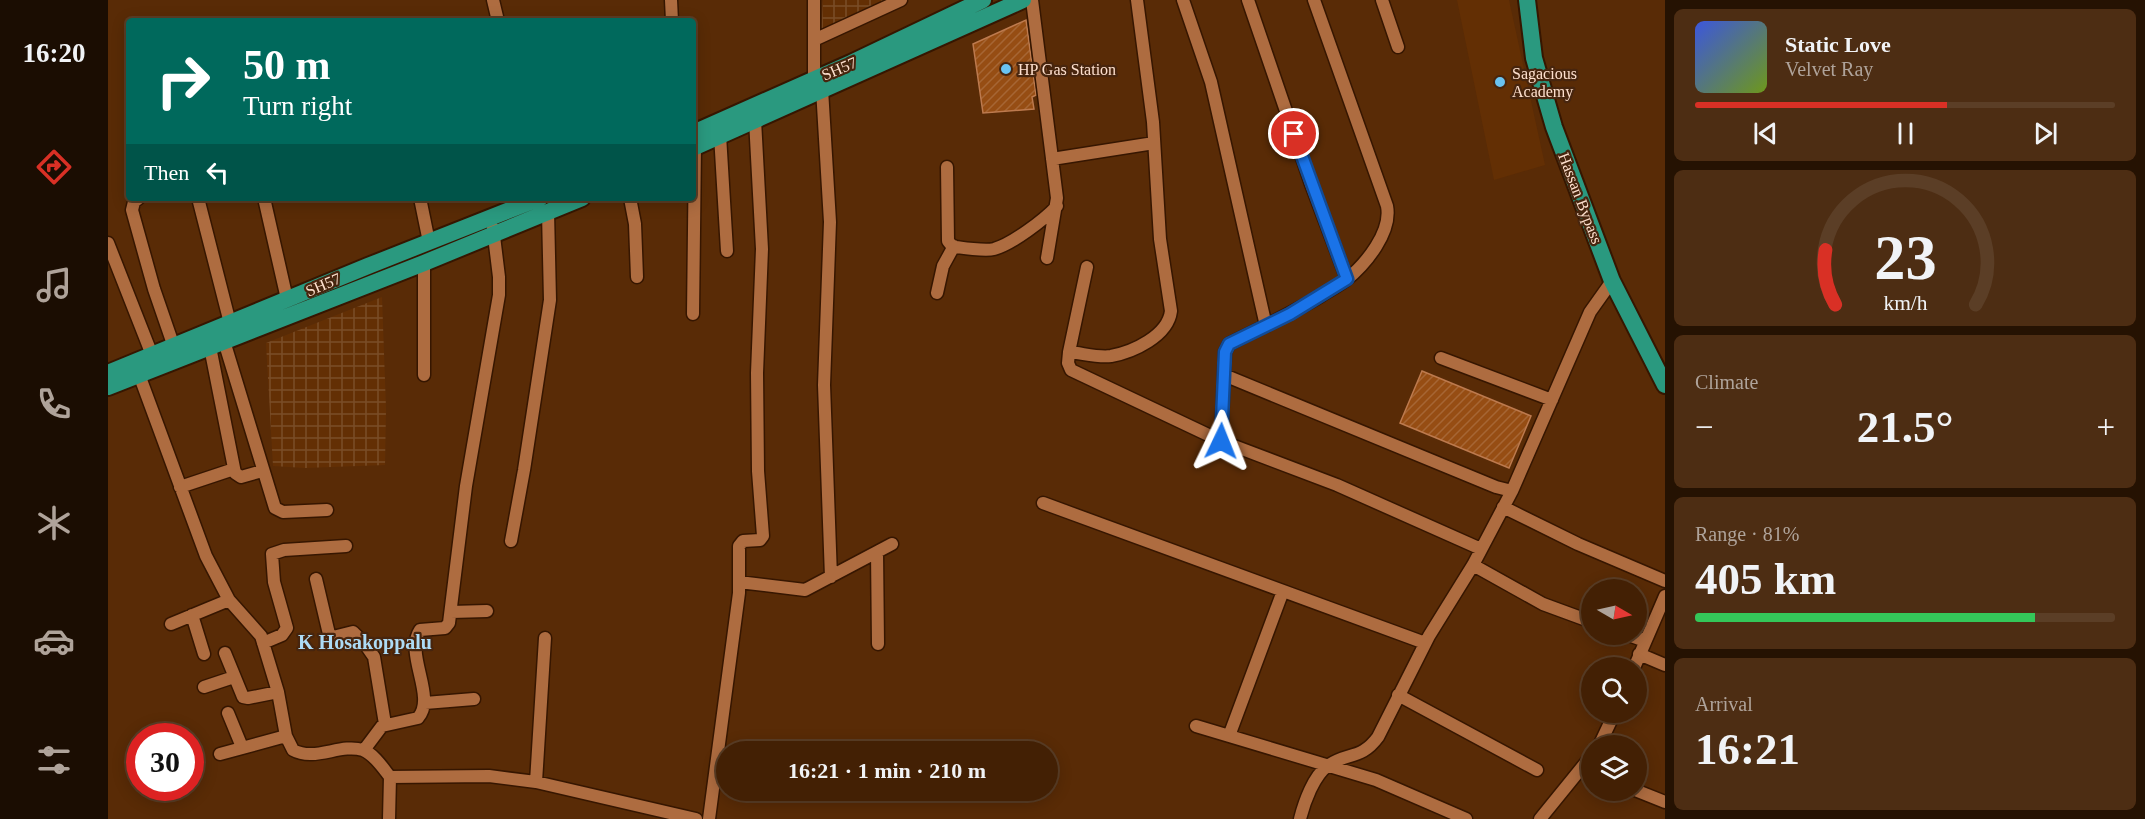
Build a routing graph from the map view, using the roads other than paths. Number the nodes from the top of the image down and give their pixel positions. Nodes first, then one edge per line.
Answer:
1 (493, 0) edge
2 (671, 0) edge
3 (814, 0) edge
4 (901, 0) edge
5 (983, 0) edge
6 (1023, 0) edge
7 (1032, 0) edge
8 (1137, 0) edge
9 (1184, 0) edge
10 (1248, 0) edge
11 (1314, 0) edge
12 (1382, 0) edge
13 (1527, 0) edge
14 (497, 18) edge
15 (672, 18) edge
16 (814, 40) junction
17 (1398, 47) dead end
18 (818, 84) junction
19 (755, 120) junction
20 (720, 135) junction
21 (696, 139) edge
22 (696, 140) edge
23 (1154, 143) junction
24 (1052, 159) junction
25 (947, 168) dead end
26 (135, 201) edge
27 (199, 201) edge
28 (265, 201) edge
29 (421, 201) edge
30 (542, 201) edge
31 (631, 201) edge
32 (694, 201) edge
33 (1057, 206) junction
34 (492, 226) junction
35 (429, 242) junction
36 (108, 243) edge
37 (954, 246) junction
38 (727, 251) dead end
39 (1047, 258) dead end
40 (424, 263) junction
41 (1087, 267) dead end
42 (637, 277) dead end
43 (1347, 279) junction
44 (1612, 281) junction
45 (937, 293) dead end
46 (287, 299) junction
47 (693, 314) dead end
48 (230, 323) junction
49 (1266, 326) junction
50 (217, 344) junction
51 (174, 347) junction
52 (1069, 352) junction
53 (152, 355) junction
54 (1441, 358) dead end
55 (137, 369) junction
56 (108, 373) edge
57 (424, 375) dead end
58 (1224, 375) junction
59 (1665, 386) edge
60 (108, 387) edge
61 (1552, 400) junction
62 (1221, 441) junction
63 (234, 469) junction
64 (262, 471) junction
65 (180, 486) junction
66 (1512, 491) junction
67 (1043, 503) dead end
68 (1503, 507) junction
69 (327, 510) dead end
70 (511, 541) dead end
71 (892, 544) dead end
72 (346, 546) dead end
73 (1481, 549) junction
74 (877, 552) junction
75 (1473, 565) junction
76 (831, 577) junction
77 (316, 579) dead end
78 (1665, 581) edge
79 (739, 582) junction
80 (1283, 591) junction
81 (1665, 597) edge
82 (229, 600) junction
83 (488, 610) dead end
84 (451, 612) junction
85 (192, 615) junction
86 (1581, 618) edge
87 (171, 624) dead end
88 (1647, 637) edge
89 (545, 638) dead end
90 (263, 643) junction
91 (1425, 643) junction
92 (878, 644) dead end
93 (1643, 645) edge
94 (225, 653) dead end
95 (204, 654) dead end
96 (1640, 654) junction
97 (1639, 657) edge
98 (1665, 665) edge
99 (234, 677) junction
100 (204, 687) dead end
101 (278, 692) junction
102 (1398, 695) junction
103 (474, 699) dead end
104 (425, 704) junction
105 (228, 713) dead end
106 (384, 724) junction
107 (1196, 726) dead end
108 (286, 736) junction
109 (1229, 736) junction
110 (242, 747) junction
111 (364, 750) junction
112 (220, 754) dead end
113 (1328, 765) junction
114 (1537, 770) dead end
115 (1581, 772) edge
116 (390, 777) junction
117 (536, 782) junction
118 (1647, 795) edge
119 (1665, 802) edge
120 (670, 815) edge
121 (1303, 818) edge
122 (1542, 818) edge
123 (389, 819) edge
124 (696, 819) edge
125 (709, 819) edge
126 (1466, 819) edge

1 - 14 street
2 - 15 street
3 - 16 street
4 - 16 street
5 - 18 highway, SH57
6 - 18 highway
7 - 24 street
8 - 23 street
9 - 49 street
10 - 43 street
11 - 43 street
12 - 17 street
13 - 44 highway, Hassan Bypass
16 - 18 street
18 - 19 highway
18 - 21 highway, SH57
18 - 76 street
19 - 20 highway
19 - 79 street
20 - 22 highway
20 - 38 street
23 - 24 street
23 - 52 street
24 - 33 street
25 - 37 street
26 - 51 street
27 - 48 street
28 - 46 street
29 - 35 street
30 - 34 highway
30 - 70 street
31 - 42 street
32 - 47 street
33 - 37 street
33 - 39 street
34 - 35 highway, SH57
34 - 40 highway
34 - 84 street
35 - 46 highway, SH57
36 - 53 street
37 - 45 street
40 - 50 highway
40 - 57 street
41 - 52 street
43 - 49 street
44 - 59 highway, Hassan Bypass
44 - 61 street
46 - 48 highway, SH57
48 - 51 highway, SH57
49 - 58 street
50 - 55 highway
50 - 63 street
50 - 64 street
51 - 53 highway, SH57
52 - 62 street
53 - 55 highway, SH57
54 - 61 street
55 - 56 highway, SH57
55 - 60 highway
55 - 65 street
58 - 62 street
58 - 66 street
61 - 66 street
62 - 73 street
63 - 64 street
63 - 65 street
64 - 69 street
65 - 82 street
66 - 68 street
67 - 80 street
68 - 73 street
68 - 78 street
71 - 74 street
72 - 90 street
73 - 75 street
74 - 76 street
74 - 92 street
75 - 86 street
75 - 91 street
76 - 79 street
77 - 106 street
79 - 125 street
80 - 91 street
80 - 109 street
81 - 88 street
82 - 85 street
82 - 90 street
83 - 84 street
84 - 104 street
85 - 87 street
85 - 95 street
89 - 117 street
90 - 101 street
91 - 102 street
93 - 96 street
94 - 99 street
96 - 97 street
96 - 98 street
99 - 100 street
99 - 101 street
101 - 108 street
102 - 113 street
102 - 114 street
103 - 104 street
104 - 106 street
105 - 110 street
106 - 111 street
107 - 109 street
108 - 110 street
108 - 111 street
109 - 113 street
110 - 112 street
111 - 116 street
113 - 121 street
113 - 126 street
115 - 122 street
116 - 117 street
116 - 123 street
117 - 120 street
118 - 119 street
120 - 124 street

